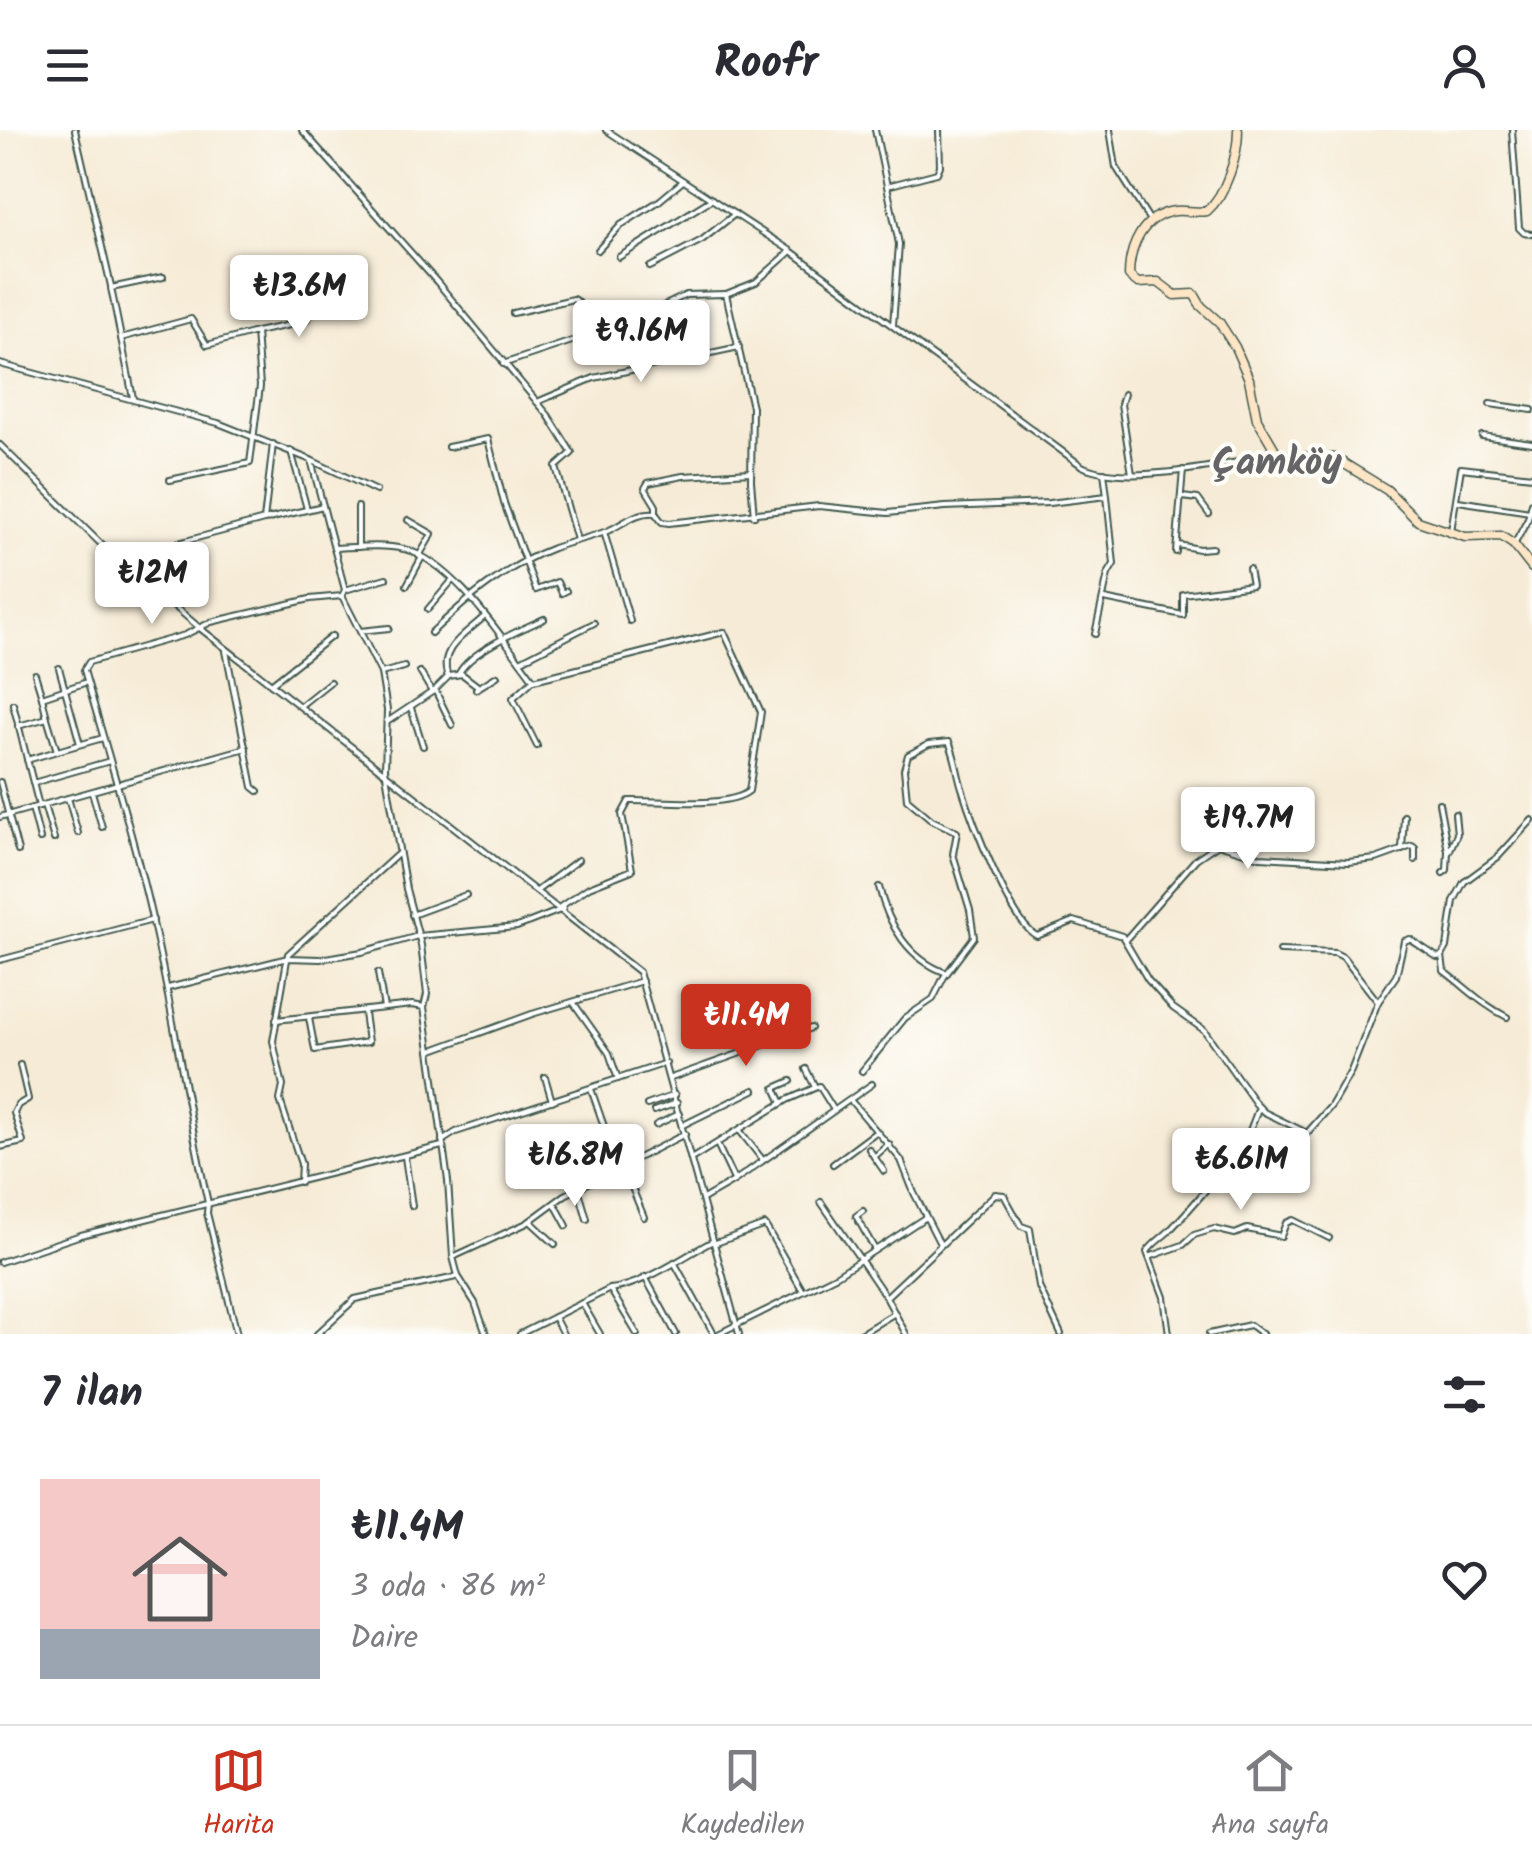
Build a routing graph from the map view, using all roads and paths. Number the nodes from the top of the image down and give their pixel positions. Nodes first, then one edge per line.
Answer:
1 (75, 130) edge
2 (302, 130) edge
3 (606, 130) edge
4 (875, 130) edge
5 (939, 130) edge
6 (1110, 130) edge
7 (1238, 130) edge
8 (1512, 130) edge
9 (683, 180) junction
10 (888, 186) junction
11 (712, 199) junction
12 (735, 214) junction
13 (1150, 222) junction
14 (1532, 234) edge
15 (598, 250) dead end
16 (791, 251) junction
17 (619, 258) dead end
18 (650, 267) dead end
19 (163, 278) dead end
20 (111, 288) junction
21 (726, 294) junction
22 (314, 311) dead end
23 (513, 314) dead end
24 (893, 325) junction
25 (256, 332) junction
26 (592, 334) junction
27 (121, 338) junction
28 (739, 347) junction
29 (0, 364) edge
30 (503, 364) junction
31 (1124, 394) dead end
32 (133, 398) junction
33 (536, 402) junction
34 (1490, 404) dead end
35 (1532, 410) edge
36 (255, 436) junction
37 (1482, 436) dead end
38 (273, 444) junction
39 (1532, 444) edge
40 (0, 445) edge
41 (448, 447) dead end
42 (291, 451) junction
43 (1278, 455) junction
44 (312, 460) junction
45 (1183, 470) junction
46 (751, 472) junction
47 (1104, 472) junction
48 (1132, 474) junction
49 (1532, 476) edge
50 (170, 480) dead end
51 (376, 491) dead end
52 (1107, 496) junction
53 (1181, 497) junction
54 (1458, 501) junction
55 (1532, 502) edge
56 (323, 506) junction
57 (358, 507) dead end
58 (307, 510) junction
59 (656, 514) junction
60 (1209, 514) dead end
61 (754, 516) junction
62 (1530, 517) edge
63 (264, 520) junction
64 (408, 520) dead end
65 (1450, 531) junction
66 (604, 532) junction
67 (576, 540) junction
68 (178, 543) dead end
69 (1176, 545) junction
70 (1514, 545) junction
71 (358, 547) junction
72 (334, 548) junction
73 (1212, 548) dead end
74 (1176, 552) dead end
75 (421, 557) junction
76 (526, 562) junction
77 (1532, 568) edge
78 (1249, 569) dead end
79 (386, 578) dead end
80 (452, 581) junction
81 (406, 585) dead end
82 (566, 591) dead end
83 (344, 593) junction
84 (469, 597) junction
85 (1104, 599) junction
86 (428, 609) dead end
87 (484, 616) junction
88 (544, 618) dead end
89 (630, 621) dead end
90 (594, 623) dead end
91 (201, 628) junction
92 (389, 628) dead end
93 (360, 630) junction
94 (431, 633) dead end
95 (1095, 634) dead end
96 (332, 636) dead end
97 (502, 639) junction
98 (226, 649) junction
99 (520, 662) junction
100 (404, 667) dead end
101 (59, 668) dead end
102 (420, 672) dead end
103 (381, 673) junction
104 (459, 673) junction
105 (35, 674) dead end
106 (497, 676) dead end
107 (448, 677) junction
108 (534, 680) junction
109 (87, 682) junction
110 (330, 682) dead end
111 (271, 684) junction
112 (64, 688) junction
113 (434, 691) junction
114 (42, 697) junction
115 (13, 704) dead end
116 (300, 706) junction
117 (410, 707) junction
118 (47, 718) junction
119 (387, 722) junction
120 (452, 725) dead end
121 (18, 726) junction
122 (103, 738) junction
123 (80, 744) junction
124 (423, 746) dead end
125 (537, 746) dead end
126 (246, 748) junction
127 (56, 751) junction
128 (26, 760) junction
129 (110, 761) junction
130 (387, 773) junction
131 (0, 782) edge
132 (32, 783) junction
133 (116, 785) junction
134 (258, 790) dead end
135 (92, 792) junction
136 (68, 798) junction
137 (1439, 802) dead end
138 (38, 806) junction
139 (9, 814) junction
140 (1454, 814) dead end
141 (1404, 816) dead end
142 (0, 817) edge
143 (1532, 820) edge
144 (102, 827) dead end
145 (78, 834) dead end
146 (40, 839) dead end
147 (54, 839) dead end
148 (18, 850) dead end
149 (1402, 850) junction
150 (399, 853) junction
151 (1448, 855) junction
152 (578, 860) dead end
153 (1415, 860) dead end
154 (1443, 873) dead end
155 (879, 888) dead end
156 (538, 890) junction
157 (466, 895) dead end
158 (561, 908) junction
159 (412, 915) junction
160 (153, 920) junction
161 (418, 936) junction
162 (1126, 939) junction
163 (1280, 951) dead end
164 (1442, 956) junction
165 (288, 958) junction
166 (0, 960) edge
167 (378, 973) dead end
168 (948, 973) junction
169 (642, 981) junction
170 (168, 988) junction
171 (573, 1002) junction
172 (1378, 1002) junction
173 (424, 1007) junction
174 (384, 1009) junction
175 (364, 1012) junction
176 (1507, 1017) dead end
177 (309, 1018) junction
178 (276, 1020) junction
179 (811, 1028) dead end
180 (430, 1051) junction
181 (666, 1063) junction
182 (20, 1065) dead end
183 (806, 1069) dead end
184 (862, 1071) dead end
185 (545, 1077) dead end
186 (671, 1078) junction
187 (618, 1079) junction
188 (791, 1081) dead end
189 (872, 1084) dead end
190 (591, 1088) junction
191 (815, 1088) junction
192 (754, 1090) dead end
193 (675, 1095) junction
194 (850, 1100) junction
195 (552, 1102) junction
196 (677, 1103) junction
197 (782, 1103) junction
198 (647, 1104) dead end
199 (1259, 1107) junction
200 (834, 1110) junction
201 (654, 1111) dead end
202 (680, 1114) junction
203 (656, 1125) dead end
204 (682, 1125) junction
205 (740, 1131) junction
206 (606, 1132) dead end
207 (876, 1132) junction
208 (1307, 1133) junction
209 (685, 1134) junction
210 (620, 1135) dead end
211 (442, 1143) junction
212 (717, 1144) junction
213 (889, 1144) junction
214 (0, 1147) edge
215 (868, 1150) dead end
216 (585, 1151) dead end
217 (405, 1157) junction
218 (874, 1157) junction
219 (633, 1159) junction
220 (692, 1159) junction
221 (762, 1160) junction
222 (622, 1164) junction
223 (833, 1164) dead end
224 (1242, 1168) junction
225 (573, 1170) dead end
226 (884, 1171) dead end
227 (598, 1177) junction
228 (735, 1181) junction
229 (300, 1182) junction
230 (577, 1189) junction
231 (703, 1199) junction
232 (821, 1202) dead end
233 (208, 1203) junction
234 (554, 1204) junction
235 (412, 1206) dead end
236 (863, 1211) dead end
237 (644, 1217) dead end
238 (588, 1218) dead end
239 (926, 1218) junction
240 (530, 1220) junction
241 (567, 1226) dead end
242 (1329, 1238) dead end
243 (716, 1242) junction
244 (555, 1244) dead end
245 (940, 1244) junction
246 (875, 1249) junction
247 (452, 1257) junction
248 (1148, 1258) junction
249 (0, 1262) edge
250 (674, 1262) junction
251 (858, 1262) junction
252 (458, 1276) junction
253 (645, 1277) junction
254 (610, 1288) junction
255 (803, 1291) junction
256 (886, 1297) junction
257 (582, 1303) junction
258 (895, 1313) junction
259 (554, 1317) junction
260 (736, 1324) junction
261 (236, 1334) edge
262 (317, 1334) edge
263 (486, 1334) edge
264 (520, 1334) edge
265 (563, 1334) edge
266 (600, 1334) edge
267 (637, 1334) edge
268 (676, 1334) edge
269 (716, 1334) edge
270 (739, 1334) edge
271 (860, 1334) edge
272 (906, 1334) edge
273 (1061, 1334) edge
274 (1169, 1334) edge
275 (1209, 1334) edge
276 (1262, 1334) edge

1 - 20 street
2 - 30 street
3 - 9 street
4 - 10 street
5 - 10 street
6 - 13 street
7 - 13 street
8 - 14 street
9 - 11 street
9 - 15 street
10 - 24 street
11 - 12 street
11 - 17 street
12 - 16 street
12 - 18 street
13 - 43 street
16 - 21 street
16 - 24 street
19 - 20 street
20 - 27 street
21 - 26 street
21 - 28 street
22 - 25 street
23 - 26 street
24 - 47 street
25 - 27 street
25 - 36 street
26 - 30 street
27 - 32 street
28 - 33 street
28 - 46 street
29 - 32 street
30 - 33 street
31 - 48 street
32 - 36 street
33 - 67 street
34 - 35 street
36 - 38 street
36 - 50 street
37 - 39 street
38 - 42 street
38 - 63 street
40 - 91 street
41 - 76 street
42 - 44 street
42 - 58 street
43 - 45 street
43 - 65 street
44 - 51 street
44 - 56 street
45 - 48 street
45 - 53 street
46 - 59 street
46 - 61 street
47 - 48 street
47 - 52 street
49 - 54 street
52 - 61 street
52 - 85 street
53 - 60 street
53 - 69 street
54 - 62 street
54 - 65 street
55 - 62 street
56 - 58 street
56 - 72 street
57 - 71 street
58 - 63 street
59 - 61 street
59 - 66 street
62 - 70 street
63 - 68 street
64 - 75 street
65 - 70 street
66 - 67 street
66 - 89 street
67 - 76 street
69 - 73 street
69 - 74 street
70 - 77 street
71 - 72 street
71 - 75 street
72 - 83 street
75 - 80 street
75 - 81 street
76 - 82 street
76 - 84 street
78 - 85 street
79 - 83 street
80 - 84 street
80 - 86 street
83 - 91 street
83 - 93 street
84 - 87 street
84 - 94 street
85 - 95 street
87 - 97 street
87 - 107 street
88 - 97 street
90 - 99 street
91 - 98 street
91 - 109 street
92 - 93 street
93 - 103 street
96 - 111 street
97 - 99 street
97 - 104 street
98 - 111 street
98 - 126 street
99 - 108 street
100 - 103 street
101 - 112 street
102 - 113 street
103 - 119 street
104 - 106 street
104 - 107 street
105 - 114 street
107 - 113 street
108 - 125 street
108 - 158 street
109 - 112 street
109 - 122 street
110 - 116 street
111 - 116 street
112 - 114 street
112 - 123 street
113 - 117 street
113 - 120 street
114 - 118 street
115 - 121 street
116 - 130 street
117 - 119 street
117 - 124 street
118 - 121 street
118 - 127 street
119 - 130 street
121 - 128 street
122 - 123 street
122 - 129 street
123 - 127 street
126 - 133 street
126 - 134 street
127 - 128 street
128 - 132 street
129 - 132 street
129 - 133 street
130 - 150 street
130 - 156 street
131 - 139 street
132 - 138 street
133 - 135 street
133 - 160 street
135 - 136 street
135 - 144 street
136 - 138 street
136 - 145 street
137 - 151 street
138 - 139 street
138 - 146 street
138 - 147 street
139 - 142 street
139 - 148 street
140 - 151 street
141 - 149 street
143 - 164 street
149 - 153 street
149 - 162 street
150 - 159 street
150 - 165 street
151 - 154 street
152 - 156 street
155 - 168 street
156 - 158 street
157 - 159 street
158 - 161 street
158 - 169 street
159 - 161 street
160 - 166 street
160 - 170 street
161 - 165 street
161 - 173 street
162 - 168 street
162 - 199 street
163 - 172 street
164 - 172 street
164 - 176 street
165 - 170 street
165 - 178 street
167 - 174 street
168 - 184 street
169 - 171 street
169 - 181 street
170 - 233 street
171 - 180 street
171 - 187 street
172 - 208 street
173 - 174 street
173 - 180 street
174 - 175 street
175 - 177 street
175 - 177 street
177 - 178 street
178 - 229 street
179 - 186 street
180 - 211 street
181 - 186 street
181 - 187 street
182 - 214 street
183 - 191 street
185 - 195 street
186 - 193 street
187 - 190 street
188 - 197 street
189 - 194 street
190 - 195 street
190 - 206 street
191 - 197 street
191 - 200 street
192 - 204 street
193 - 196 street
193 - 198 street
194 - 200 street
194 - 207 street
195 - 211 street
196 - 201 street
196 - 202 street
197 - 205 street
199 - 208 street
199 - 224 street
200 - 221 street
202 - 203 street
202 - 204 street
204 - 209 street
205 - 212 street
205 - 221 street
207 - 213 street
207 - 223 street
208 - 224 street
209 - 219 street
209 - 220 street
210 - 219 street
211 - 217 street
211 - 247 street
212 - 220 street
212 - 228 street
213 - 218 street
213 - 239 street
215 - 218 street
216 - 227 street
217 - 229 street
217 - 235 street
218 - 226 street
219 - 222 street
220 - 231 street
221 - 228 street
222 - 227 street
222 - 237 street
224 - 248 street
225 - 230 street
227 - 230 street
228 - 231 street
229 - 233 street
230 - 234 street
230 - 238 street
231 - 243 street
232 - 251 street
233 - 249 street
233 - 261 street
234 - 240 street
234 - 241 street
236 - 246 street
239 - 245 street
239 - 246 street
240 - 244 street
240 - 247 street
242 - 248 street
243 - 250 street
243 - 255 street
243 - 260 street
245 - 256 street
245 - 273 street
246 - 251 street
247 - 252 street
248 - 274 street
250 - 253 street
250 - 269 street
251 - 255 street
251 - 256 street
252 - 262 street
252 - 263 street
253 - 254 street
253 - 268 street
254 - 257 street
254 - 267 street
255 - 260 street
256 - 258 street
257 - 259 street
257 - 266 street
258 - 271 street
258 - 272 street
259 - 264 street
259 - 265 street
260 - 269 street
260 - 270 street
275 - 276 street

